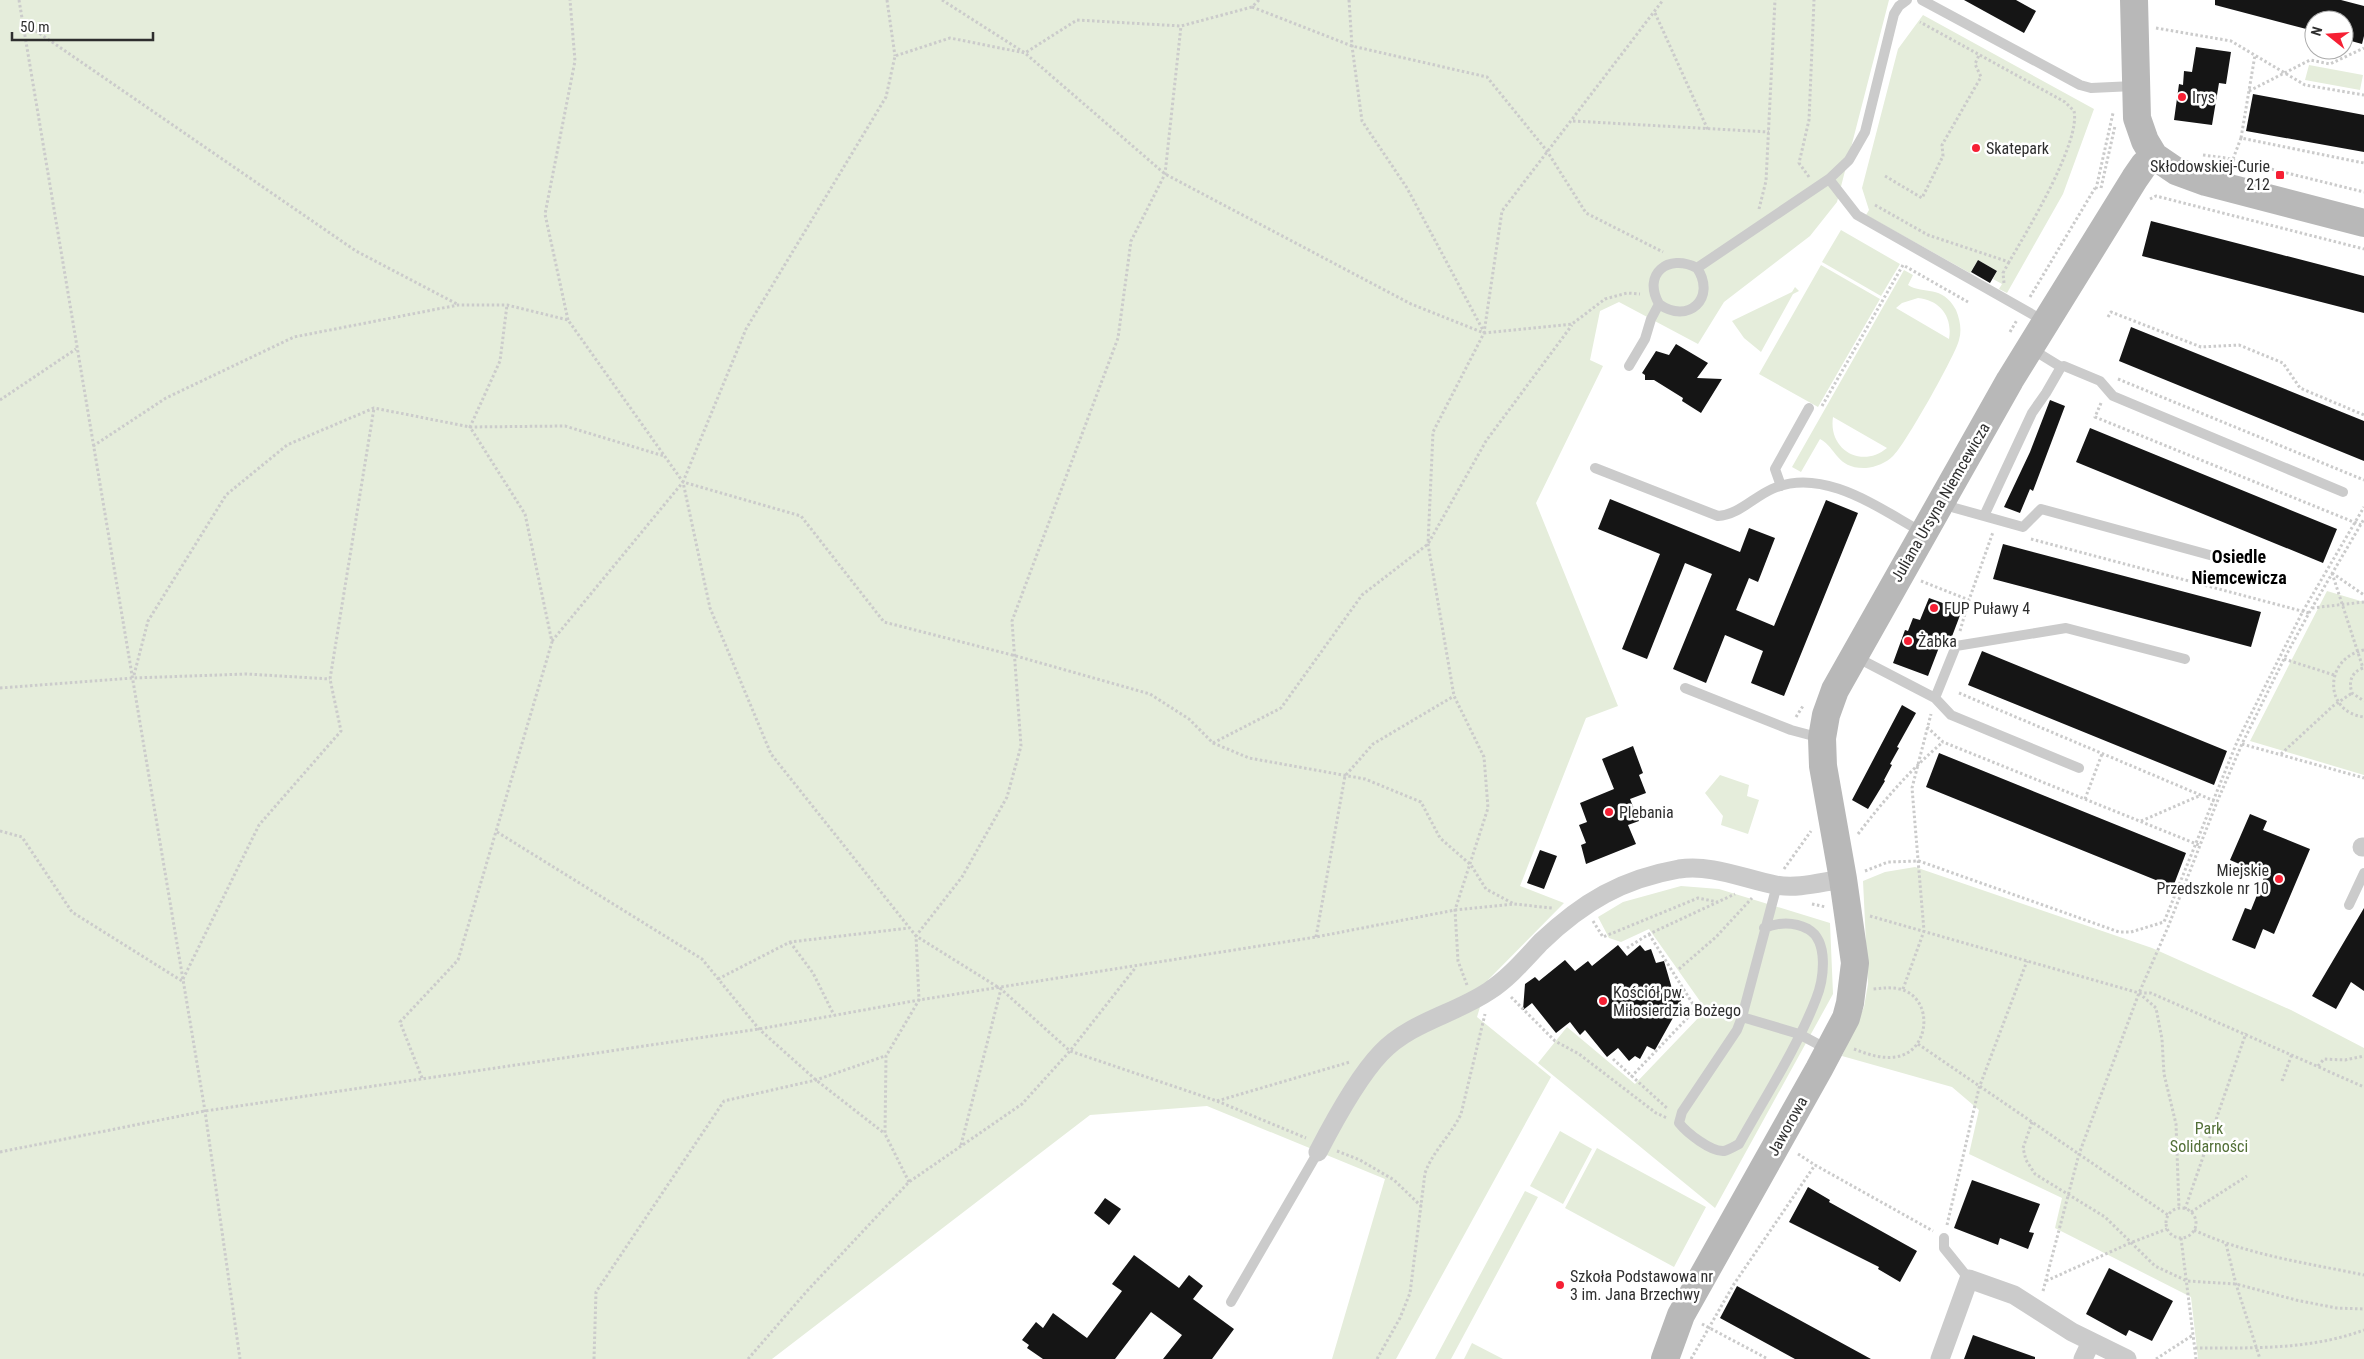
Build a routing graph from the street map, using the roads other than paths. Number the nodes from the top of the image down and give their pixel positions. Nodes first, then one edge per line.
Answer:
1 (1907, 0) edge
2 (1922, 0) edge
3 (2134, 0) edge
4 (2135, 86) junction
5 (2154, 156) junction
6 (1829, 179) junction
7 (2364, 223) edge
8 (1697, 268) junction
9 (1659, 304) junction
10 (2034, 316) junction
11 (2019, 341) junction
12 (1629, 366) dead end
13 (2061, 367) junction
14 (1809, 408) road end
15 (1595, 468) dead end
16 (1781, 486) junction
17 (2343, 492) dead end
18 (1941, 500) junction
19 (1984, 516) junction
20 (1923, 533) junction
21 (2217, 557) dead end
22 (1853, 655) junction
23 (2185, 659) dead end
24 (1686, 688) dead end
25 (1935, 698) junction
26 (1822, 738) junction
27 (2080, 768) dead end
28 (2364, 873) edge
29 (1837, 880) junction
30 (1775, 890) junction
31 (2349, 905) dead end
32 (1764, 928) junction
33 (1737, 1015) junction
34 (1799, 1034) junction
35 (1838, 1048) junction
36 (1320, 1148) joint
37 (1944, 1238) road end
38 (1969, 1279) junction
39 (1231, 1302) dead end
40 (2091, 1342) junction
41 (1665, 1359) edge
42 (1940, 1359) edge
43 (2083, 1359) edge
44 (2127, 1359) edge

1 - 6 lane
2 - 4 lane
3 - 4 street
4 - 5 street
5 - 7 street
5 - 10 street, Juliana Ursyna Niemcewicza
6 - 8 lane
6 - 10 lane
8 - 9 lane
8 - 9 lane
9 - 12 lane
10 - 11 street, Juliana Ursyna Niemcewicza
11 - 13 lane
11 - 18 street, Juliana Ursyna Niemcewicza
13 - 17 lane
13 - 19 lane
14 - 16 lane
15 - 16 lane
16 - 20 lane
18 - 19 lane
18 - 20 street, Juliana Ursyna Niemcewicza
19 - 21 lane
20 - 22 street, Juliana Ursyna Niemcewicza
22 - 25 lane
22 - 26 street, Juliana Ursyna Niemcewicza
23 - 25 lane
24 - 26 lane
25 - 27 lane
26 - 29 street, Juliana Ursyna Niemcewicza
28 - 31 lane
29 - 30 street
29 - 35 street, Jaworowa
30 - 32 lane
30 - 36 street
32 - 33 lane
32 - 34 lane
33 - 34 lane
33 - 34 lane
34 - 35 lane
35 - 41 street, Jaworowa
36 - 39 lane
37 - 38 lane
38 - 40 street
38 - 42 street
40 - 43 street
40 - 44 street

